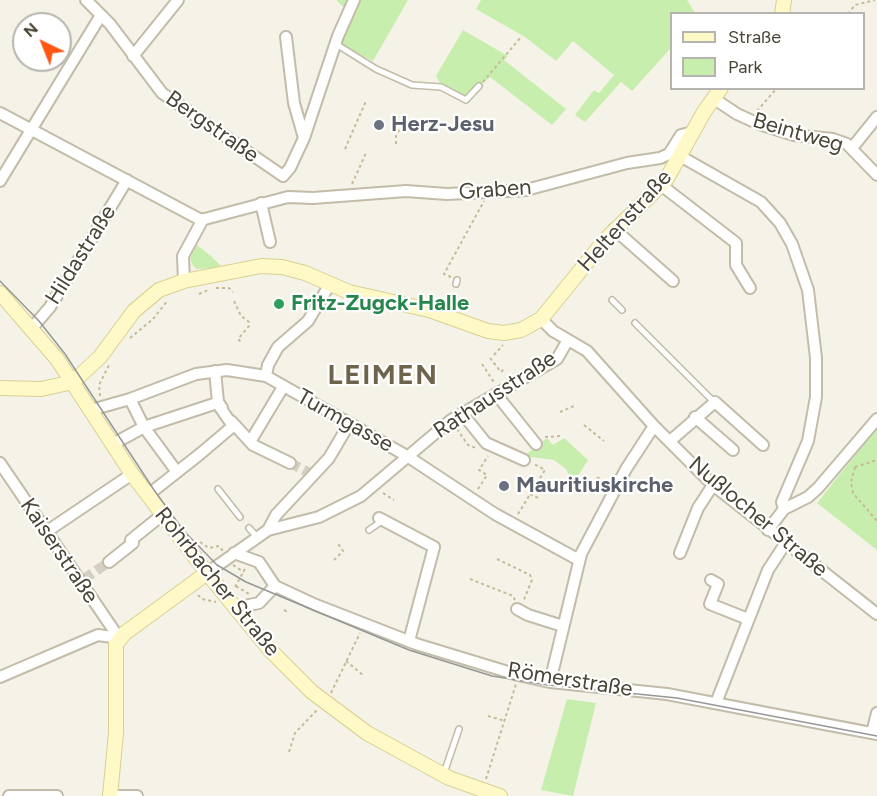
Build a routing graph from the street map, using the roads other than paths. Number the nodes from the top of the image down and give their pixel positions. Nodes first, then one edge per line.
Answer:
1 (86, 0) edge
2 (178, 0) edge
3 (354, 0) edge
4 (101, 15) junction
5 (286, 38) dead end
6 (336, 44) junction
7 (133, 56) junction
8 (480, 86) road end
9 (717, 93) edge
10 (0, 112) edge
11 (877, 117) edge
12 (32, 129) junction
13 (693, 132) junction
14 (304, 138) junction
15 (852, 148) junction
16 (680, 156) junction
17 (877, 175) edge
18 (283, 176) junction
19 (127, 180) junction
20 (0, 181) edge
21 (661, 185) junction
22 (282, 198) junction
23 (261, 203) junction
24 (203, 219) junction
25 (614, 229) junction
26 (270, 242) dead end
27 (184, 281) junction
28 (673, 281) dead end
29 (330, 284) junction
30 (750, 288) dead end
31 (0, 293) edge
32 (449, 300) dead end
33 (612, 300) dead end
34 (622, 310) dead end
35 (444, 314) junction
36 (542, 319) junction
37 (635, 323) dead end
38 (32, 328) junction
39 (568, 340) junction
40 (215, 371) junction
41 (266, 376) junction
42 (73, 382) junction
43 (283, 387) junction
44 (0, 388) edge
45 (498, 392) junction
46 (130, 399) junction
47 (715, 402) junction
48 (91, 410) junction
49 (462, 413) junction
50 (695, 417) junction
51 (877, 419) edge
52 (349, 424) junction
53 (654, 426) junction
54 (144, 427) junction
55 (670, 441) junction
56 (250, 442) junction
57 (112, 444) junction
58 (536, 444) dead end
59 (763, 445) dead end
60 (733, 450) dead end
61 (407, 456) junction
62 (524, 460) road end
63 (0, 463) edge
64 (290, 463) tunnel mouth
65 (177, 472) junction
66 (132, 474) junction
67 (713, 485) junction
68 (218, 489) dead end
69 (148, 495) junction
70 (784, 509) junction
71 (162, 515) junction
72 (240, 517) dead end
73 (381, 519) joint
74 (268, 530) junction
75 (369, 530) dead end
76 (768, 530) junction
77 (46, 532) junction
78 (785, 544) junction
79 (234, 553) junction
80 (680, 553) dead end
81 (579, 560) junction
82 (109, 562) tunnel mouth
83 (207, 573) junction
84 (719, 584) dead end
85 (275, 586) junction
86 (235, 608) junction
87 (517, 609) road end
88 (877, 614) edge
89 (748, 619) junction
90 (563, 626) junction
91 (119, 638) junction
92 (406, 640) junction
93 (0, 677) edge
94 (550, 682) junction
95 (716, 703) junction
96 (877, 713) edge
97 (459, 729) dead end
98 (874, 733) edge
99 (444, 775) junction
100 (9, 796) edge
101 (57, 796) edge
102 (110, 796) edge
103 (137, 796) edge
104 (500, 796) edge

1 - 4 street, Bergstraße
2 - 7 street
3 - 6 street
4 - 7 street, Bergstraße
4 - 12 street
5 - 14 street
6 - 8 lane
6 - 14 street
7 - 18 street, Bergstraße
9 - 13 street, Heltenstraße
9 - 15 street, Beintweg
10 - 12 street
11 - 15 street
12 - 19 street
12 - 20 street
13 - 16 street, Heltenstraße
13 - 22 street, Graben
14 - 18 street
15 - 17 street, Beintweg
16 - 21 street, Heltenstraße
16 - 70 street
18 - 22 street, Bergstraße
19 - 24 street
19 - 38 street, Hildastraße
21 - 25 street, Heltenstraße
21 - 30 street
22 - 23 street, Graben
23 - 24 street, Graben
23 - 26 street
24 - 27 street
25 - 28 street
25 - 36 street, Heltenstraße
27 - 29 street
27 - 42 street
29 - 35 street
29 - 41 street
31 - 38 street, Rohrbacher Straße
32 - 35 lane
33 - 34 lane
35 - 36 street
36 - 39 street, Rathausstraße
37 - 47 lane
38 - 42 street, Rohrbacher Straße
39 - 45 street, Rathausstraße
39 - 53 street, Nußlocher Straße
40 - 41 street, Turmgasse
40 - 46 street, Turmgasse
40 - 56 street
41 - 43 street, Turmgasse
42 - 44 street
42 - 48 street, Rohrbacher Straße
43 - 52 street, Turmgasse
43 - 56 street
45 - 49 street, Rathausstraße
45 - 58 street
46 - 48 street, Turmgasse
46 - 54 street
47 - 50 street
47 - 59 street
48 - 57 street, Rohrbacher Straße
49 - 61 street, Rathausstraße
49 - 62 street
50 - 55 street
50 - 60 street
51 - 70 street
52 - 61 street, Turmgasse
52 - 74 street
53 - 55 street, Nußlocher Straße
53 - 81 street
54 - 57 street
54 - 65 street
54 - 65 street
55 - 67 street, Nußlocher Straße
56 - 64 street
57 - 66 street, Rohrbacher Straße
61 - 74 street, Rathausstraße
61 - 81 street, Turmgasse
63 - 77 street, Kaiserstraße
65 - 69 street
66 - 69 street, Rohrbacher Straße
66 - 77 street
67 - 76 street, Nußlocher Straße
67 - 80 street
68 - 72 lane
69 - 71 street, Rohrbacher Straße
70 - 76 street
71 - 82 street
71 - 83 street, Rohrbacher Straße
73 - 75 lane
73 - 92 street
74 - 79 street, Rathausstraße
76 - 78 street, Nußlocher Straße
77 - 91 street, Kaiserstraße
78 - 88 street, Nußlocher Straße
78 - 89 street
79 - 83 street, Rathausstraße
79 - 85 street
81 - 90 street
83 - 86 street, Rohrbacher Straße
83 - 91 street
84 - 89 street
85 - 86 street
85 - 92 street, Römerstraße
86 - 99 street, Rohrbacher Straße
87 - 90 street
89 - 95 street
90 - 94 street
91 - 93 street
91 - 102 street
92 - 94 street, Römerstraße
94 - 95 street, Römerstraße
95 - 98 street, Römerstraße
96 - 98 street
97 - 99 lane
99 - 104 street, Rohrbacher Straße
100 - 101 street
102 - 103 street

